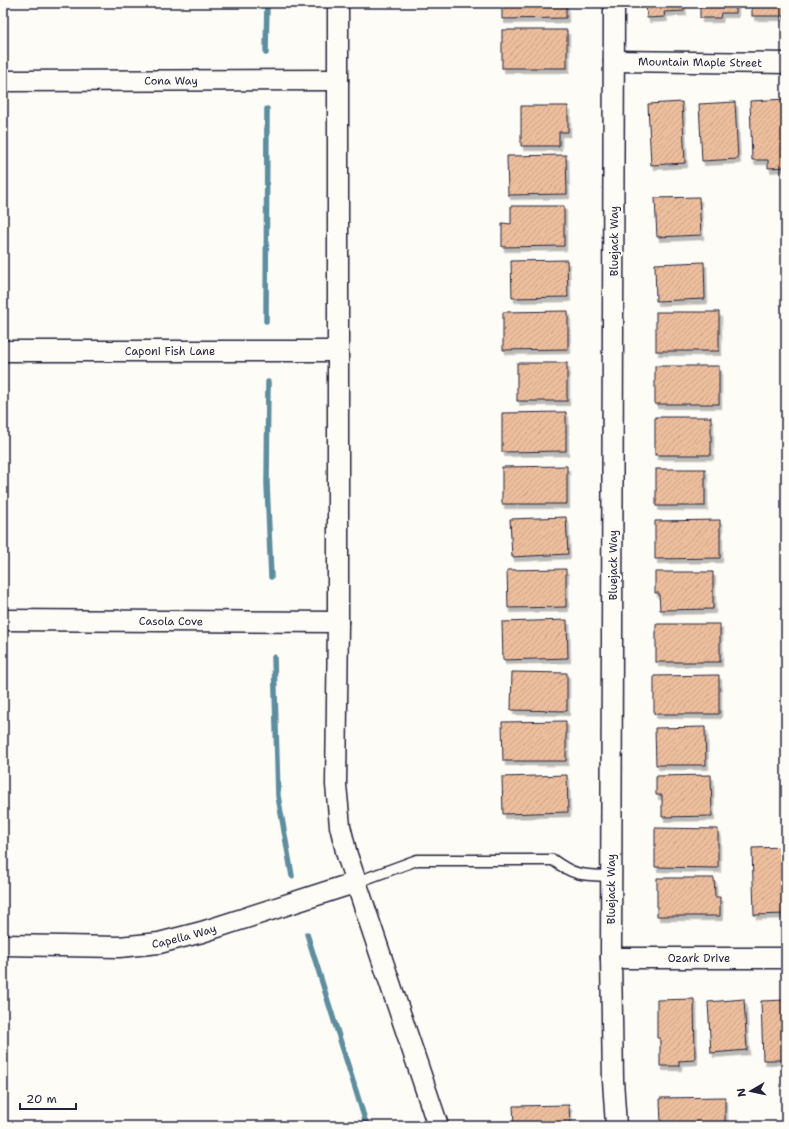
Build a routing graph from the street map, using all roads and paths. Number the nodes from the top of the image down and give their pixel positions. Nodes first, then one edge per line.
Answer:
1 (338, 3) edge
2 (614, 3) edge
3 (614, 61) junction
4 (786, 63) edge
5 (338, 80) junction
6 (3, 81) edge
7 (3, 350) edge
8 (337, 351) junction
9 (3, 620) edge
10 (338, 622) junction
11 (612, 876) junction
12 (357, 882) junction
13 (3, 945) edge
14 (611, 958) junction
15 (786, 958) edge
16 (438, 1126) edge
17 (616, 1126) edge

1 - 5 street
2 - 3 street, Bluejack Way
3 - 4 street, Mountain Maple Street
3 - 11 street, Bluejack Way
5 - 6 street, Cona Way
5 - 8 street
7 - 8 street, Caponi Fish Lane
8 - 10 street
9 - 10 street, Casola Cove
10 - 12 street
11 - 12 lane
11 - 14 street, Bluejack Way
12 - 13 street, Capella Way
12 - 16 street
14 - 15 street, Ozark Drive
14 - 17 street, Bluejack Way

